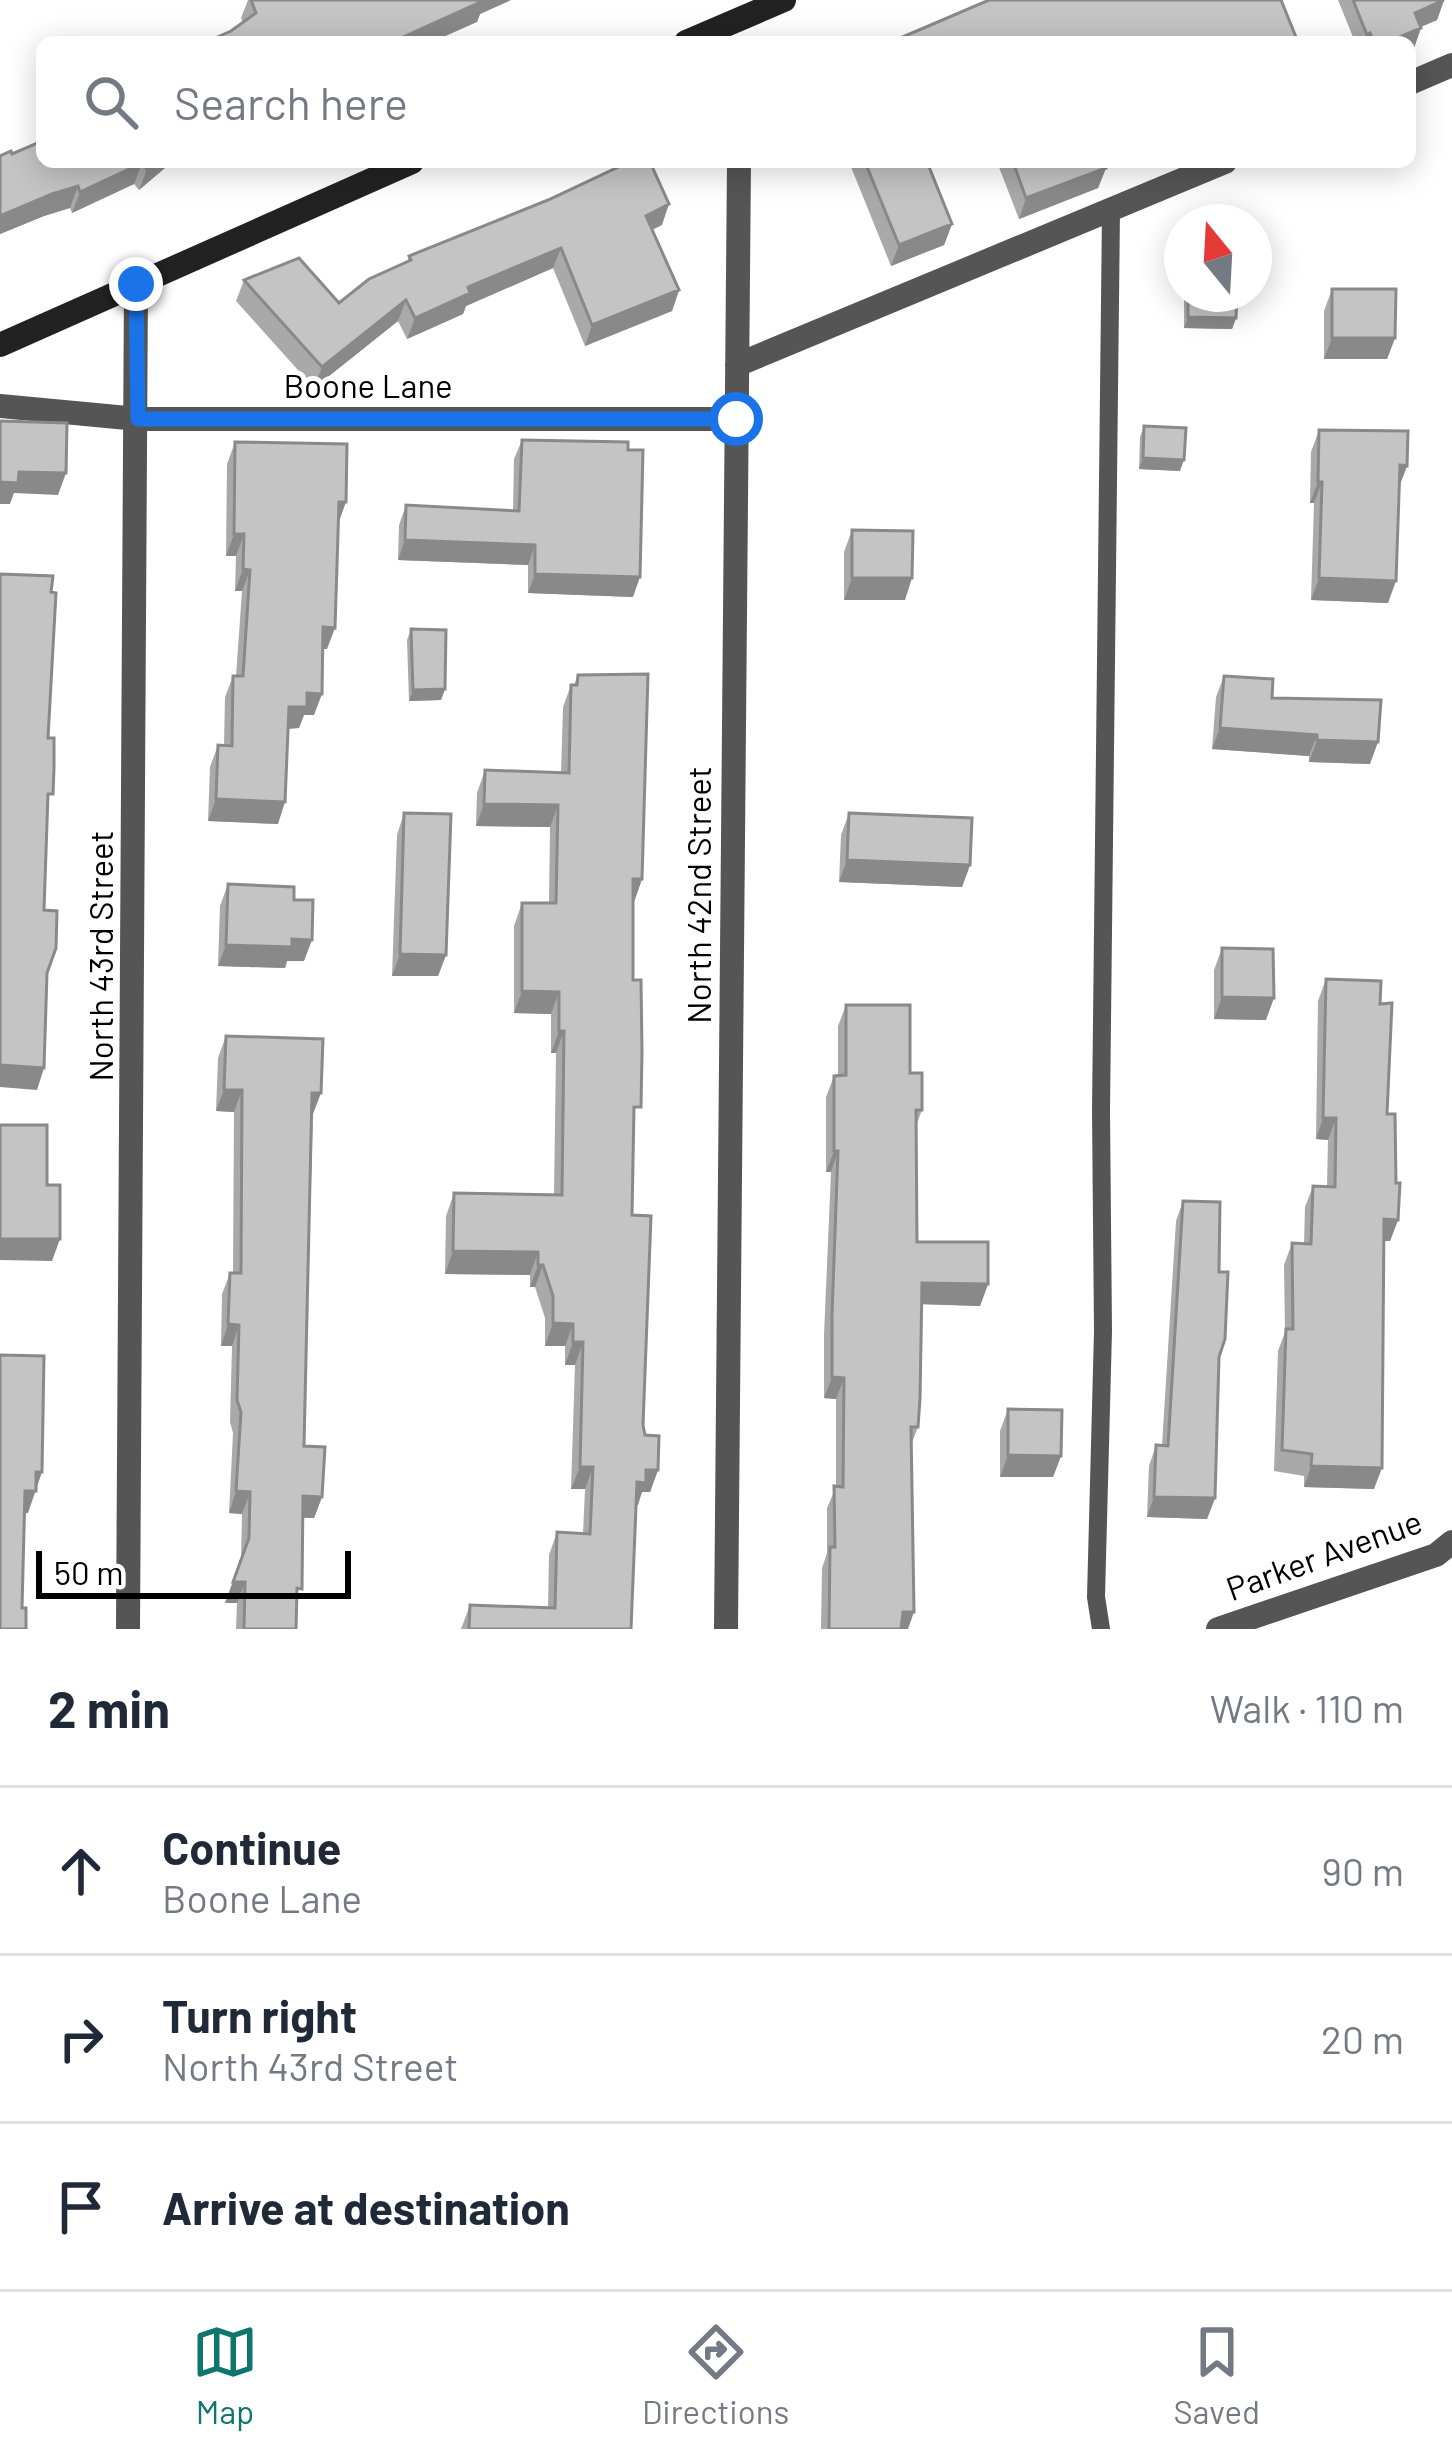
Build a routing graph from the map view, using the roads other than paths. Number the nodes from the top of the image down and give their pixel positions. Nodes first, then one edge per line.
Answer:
1 (784, 0) edge
2 (740, 30) edge
3 (1452, 64) edge
4 (1416, 79) edge
5 (398, 168) edge
6 (739, 168) edge
7 (1211, 168) edge
8 (1111, 211) junction
9 (136, 284) junction
10 (0, 345) edge
11 (737, 365) junction
12 (0, 406) edge
13 (138, 419) junction
14 (736, 419) junction
15 (1452, 1542) edge
16 (128, 1629) edge
17 (726, 1629) edge
18 (1101, 1629) edge
19 (1218, 1629) edge

1 - 2 street
3 - 4 street
5 - 9 street
6 - 11 street, North 42nd Street
7 - 8 street
8 - 11 street
8 - 18 lane
9 - 10 street
9 - 13 street, North 43rd Street
11 - 14 street, North 42nd Street
12 - 13 street, Boone Lane
13 - 14 street, Boone Lane
13 - 16 street, North 43rd Street
14 - 17 street, North 42nd Street
15 - 19 street, Parker Avenue

